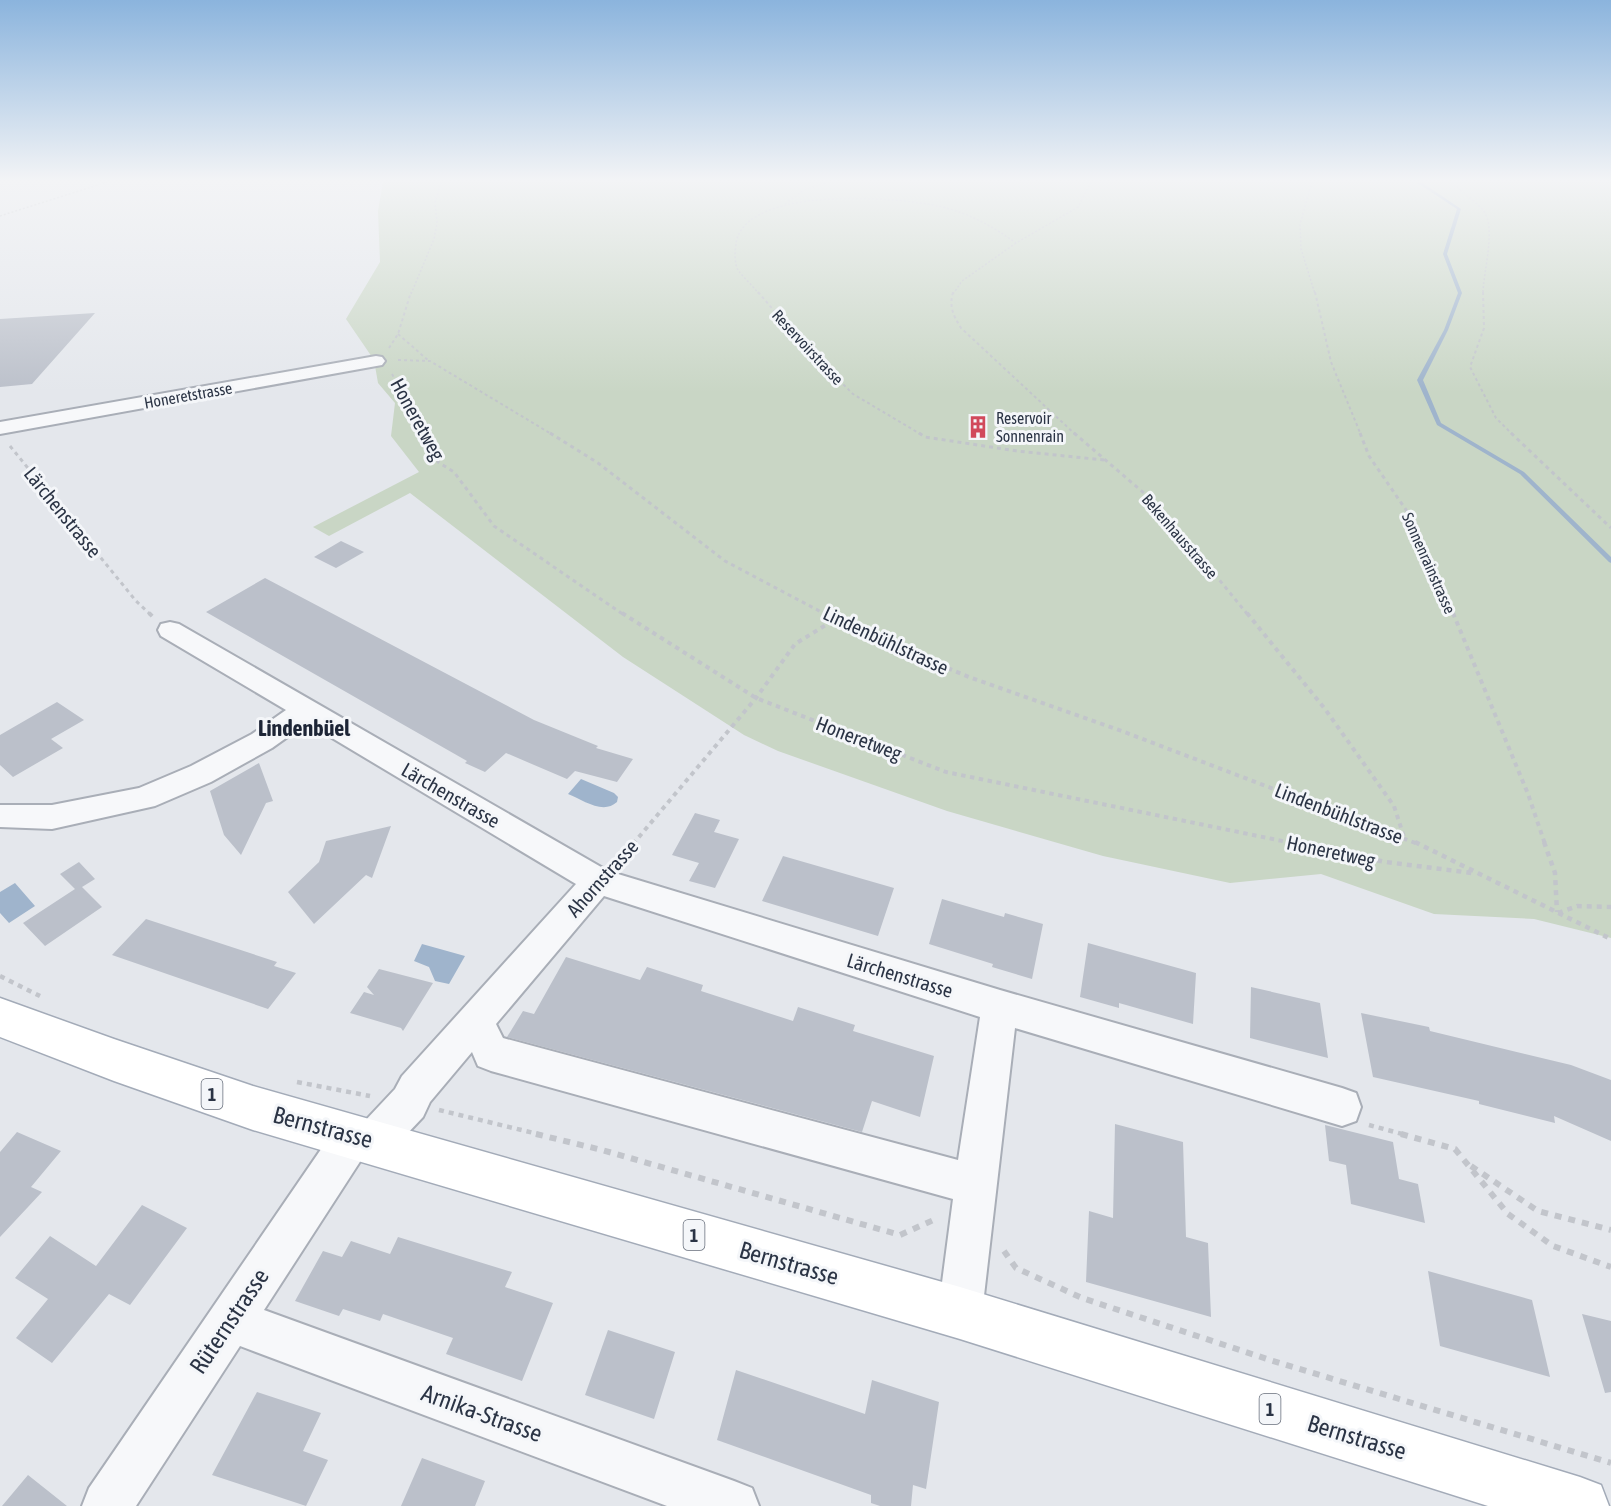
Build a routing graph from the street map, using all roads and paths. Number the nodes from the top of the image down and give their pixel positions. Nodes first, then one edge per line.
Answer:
1 (428, 252) edge
2 (734, 252) edge
3 (1002, 252) edge
4 (1302, 252) edge
5 (1488, 252) edge
6 (398, 334) junction
7 (376, 361) junction
8 (430, 361) junction
9 (1, 428) edge
10 (1104, 460) junction
11 (1611, 528) edge
12 (834, 620) junction
13 (170, 630) joint
14 (756, 698) junction
15 (305, 710) junction
16 (2, 816) dead end
17 (1404, 837) junction
18 (1477, 874) junction
19 (598, 881) junction
20 (1611, 907) edge
21 (1557, 913) junction
22 (1611, 939) edge
23 (0, 976) edge
24 (51, 1000) dead end
25 (1000, 1007) junction
26 (0, 1017) edge
27 (469, 1028) junction
28 (293, 1081) dead end
29 (409, 1103) junction
30 (1342, 1107) joint
31 (363, 1139) junction
32 (1468, 1164) junction
33 (975, 1185) junction
34 (970, 1229) junction
35 (1611, 1230) edge
36 (1611, 1267) edge
37 (960, 1312) junction
38 (230, 1320) junction
39 (1611, 1463) edge
40 (107, 1506) edge
41 (734, 1506) edge
42 (1580, 1506) edge

1 - 6 path
2 - 10 path, Reservoirstrasse
3 - 10 path, Bekenhausstrasse
4 - 21 path, Sonnenrainstrasse
5 - 11 path
6 - 7 path
6 - 8 path
7 - 8 path, Lindenbühlstrasse
7 - 9 street, Honeretstrasse
7 - 14 path, Honeretweg
8 - 12 path, Lindenbühlstrasse
9 - 13 path, Lärchenstrasse
10 - 17 path, Bekenhausstrasse
12 - 14 path, Ahornstrasse
12 - 17 path, Lindenbühlstrasse
13 - 15 street, Lärchenstrasse
14 - 18 path, Honeretweg
14 - 19 path, Ahornstrasse
15 - 16 street
15 - 19 street, Lärchenstrasse
17 - 18 path, Lindenbühlstrasse
18 - 21 path, Lindenbühlstrasse
19 - 25 street, Lärchenstrasse
19 - 27 street, Ahornstrasse
20 - 21 path
21 - 22 path, Lindenbühlstrasse
23 - 24 path
25 - 30 street, Lärchenstrasse
25 - 33 street
26 - 31 main road, Bernstrasse / 1
27 - 29 street, Ahornstrasse
27 - 33 street
28 - 29 path
29 - 31 street, Ahornstrasse
29 - 34 path
30 - 32 path
31 - 37 main road, Bernstrasse / 1
31 - 38 street, Rüternstrasse
32 - 35 path
32 - 36 path
33 - 34 street
34 - 37 street
34 - 39 path
37 - 42 main road, Bernstrasse / 1
38 - 40 street, Rüternstrasse
38 - 41 street, Arnika-Strasse

